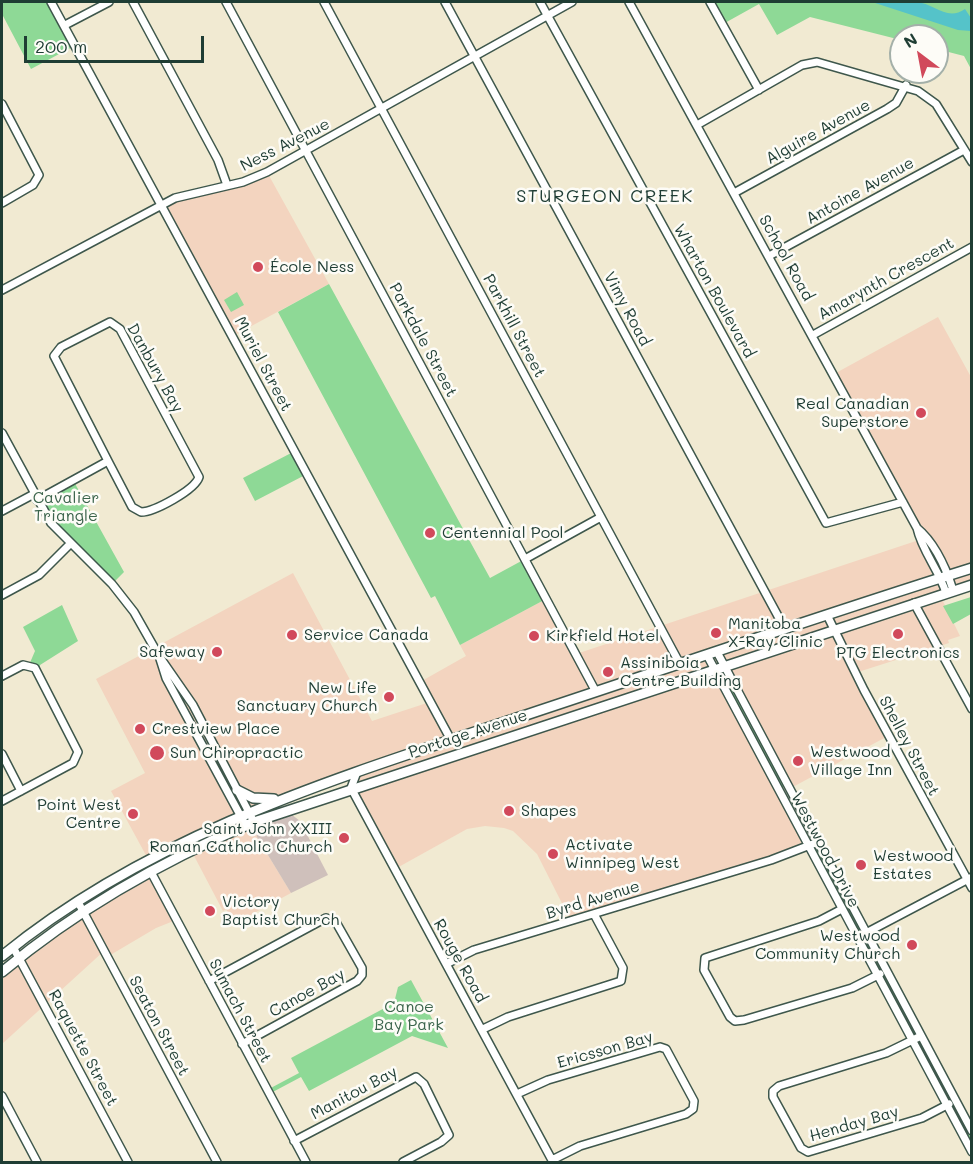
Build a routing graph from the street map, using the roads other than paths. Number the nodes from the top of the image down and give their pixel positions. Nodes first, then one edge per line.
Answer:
1 (51, 2) edge
2 (108, 2) edge
3 (133, 2) edge
4 (226, 2) edge
5 (324, 2) edge
6 (445, 2) edge
7 (540, 2) edge
8 (572, 2) edge
9 (629, 2) edge
10 (711, 2) edge
11 (547, 15) junction
12 (65, 25) junction
13 (474, 55) junction
14 (906, 85) junction
15 (759, 90) junction
16 (2, 104) edge
17 (382, 109) junction
18 (697, 125) junction
19 (306, 150) junction
20 (964, 150) junction
21 (972, 162) edge
22 (227, 185) junction
23 (734, 193) junction
24 (2, 203) edge
25 (162, 205) junction
26 (972, 247) edge
27 (769, 256) junction
28 (2, 290) edge
29 (813, 335) junction
30 (2, 433) edge
31 (108, 461) junction
32 (35, 497) junction
33 (903, 502) junction
34 (2, 511) edge
35 (601, 518) junction
36 (70, 544) junction
37 (525, 559) junction
38 (972, 567) edge
39 (945, 576) junction
40 (972, 585) edge
41 (949, 592) junction
42 (2, 595) edge
43 (914, 603) junction
44 (827, 615) junction
45 (785, 629) junction
46 (835, 629) junction
47 (717, 652) junction
48 (706, 655) junction
49 (159, 656) junction
50 (680, 664) junction
51 (723, 665) junction
52 (713, 669) junction
53 (2, 676) edge
54 (596, 692) junction
55 (972, 709) edge
56 (451, 740) junction
57 (2, 754) edge
58 (352, 774) junction
59 (351, 788) junction
60 (237, 790) junction
61 (21, 791) junction
62 (335, 794) junction
63 (283, 799) junction
64 (2, 801) edge
65 (244, 813) junction
66 (250, 824) junction
67 (818, 842) junction
68 (809, 845) junction
69 (151, 872) junction
70 (969, 878) edge
71 (972, 888) edge
72 (78, 902) junction
73 (842, 909) junction
74 (84, 913) junction
75 (594, 914) junction
76 (866, 933) junction
77 (857, 938) junction
78 (13, 947) junction
79 (2, 956) edge
80 (19, 958) junction
81 (446, 964) junction
82 (886, 971) junction
83 (2, 972) edge
84 (876, 976) junction
85 (209, 981) junction
86 (483, 1029) junction
87 (921, 1036) junction
88 (911, 1041) junction
89 (242, 1044) junction
90 (517, 1094) junction
91 (2, 1096) edge
92 (955, 1101) junction
93 (947, 1106) junction
94 (972, 1131) edge
95 (294, 1141) junction
96 (972, 1152) edge
97 (553, 1161) edge
98 (37, 1162) edge
99 (128, 1162) edge
100 (217, 1162) edge
101 (306, 1162) edge
102 (403, 1162) edge

1 - 12 street, Muriel Street
2 - 12 street
3 - 22 street
4 - 19 street, Parkdale Street
5 - 17 street, Parkhill Street
6 - 13 street, Vimy Road
7 - 11 street, Wharton Boulevard
8 - 11 street, Ness Avenue
9 - 18 street, School Road
10 - 15 street
11 - 13 street, Ness Avenue
11 - 33 street, Wharton Boulevard
12 - 25 street, Muriel Street
13 - 17 street, Ness Avenue
13 - 45 street, Vimy Road
14 - 15 street
14 - 20 street
14 - 23 street, Alguire Avenue
15 - 18 street
16 - 24 street
17 - 19 street, Ness Avenue
17 - 35 street, Parkhill Street
18 - 23 street, School Road
19 - 22 street, Ness Avenue
19 - 37 street, Parkdale Street
20 - 21 street
20 - 27 street, Antoine Avenue
22 - 25 street, Ness Avenue
23 - 27 street, School Road
25 - 28 street, Ness Avenue
25 - 56 street, Muriel Street
26 - 29 street, Amarynth Crescent
27 - 29 street, School Road
29 - 33 street, School Road
30 - 32 street
31 - 31 street, Danbury Bay
31 - 32 street
32 - 34 street
32 - 36 street
33 - 39 street, School Road
35 - 37 street
35 - 50 street, Parkhill Street
36 - 42 street
36 - 49 street
37 - 54 street, Parkdale Street
38 - 39 highway, Portage Avenue
39 - 41 street, School Road
39 - 44 highway, Portage Avenue
40 - 41 highway, Portage Avenue
41 - 43 highway, Portage Avenue
43 - 46 highway, Portage Avenue
43 - 55 street
44 - 45 highway, Portage Avenue
44 - 46 street, Shelley Street
45 - 47 highway, Portage Avenue
46 - 51 highway, Portage Avenue
46 - 70 street, Shelley Street
47 - 48 highway, Portage Avenue
47 - 51 street, Westwood Drive
48 - 50 highway, Portage Avenue
48 - 52 street, Westwood Drive
49 - 60 street
49 - 65 street
50 - 54 highway, Portage Avenue
51 - 52 highway, Portage Avenue
51 - 67 street, Westwood Drive
52 - 59 highway, Portage Avenue
52 - 68 street, Westwood Drive
53 - 61 street
54 - 56 highway, Portage Avenue
56 - 58 highway, Portage Avenue
57 - 61 street
58 - 59 street
58 - 62 highway
58 - 63 highway, Portage Avenue
59 - 62 highway, Portage Avenue
59 - 81 street, Rouge Road
60 - 63 highway
60 - 65 street
61 - 64 street
62 - 66 highway, Portage Avenue
63 - 65 highway, Portage Avenue
65 - 66 street
65 - 72 highway, Portage Avenue
66 - 69 highway, Portage Avenue
67 - 68 street, Byrd Avenue
67 - 76 street, Westwood Drive
68 - 73 street, Westwood Drive
68 - 75 street, Byrd Avenue
69 - 74 highway, Portage Avenue
69 - 85 street, Sumach Street
70 - 71 street, Shelley Street
70 - 76 street
72 - 74 street, Seaton Street
72 - 78 highway, Portage Avenue
73 - 77 street, Westwood Drive
73 - 84 street
74 - 80 highway, Portage Avenue
74 - 100 street, Seaton Street
75 - 81 street, Byrd Avenue
75 - 86 street
76 - 77 street
76 - 82 street, Westwood Drive
77 - 84 street, Westwood Drive
78 - 79 highway, Portage Avenue
78 - 80 street, Raquette Street
80 - 83 highway, Portage Avenue
80 - 99 street, Raquette Street
81 - 86 street, Rouge Road
82 - 84 street
82 - 87 street, Westwood Drive
84 - 88 street, Westwood Drive
85 - 89 street, Sumach Street
85 - 89 street, Canoe Bay
86 - 90 street, Rouge Road
87 - 88 street, Henday Bay
87 - 92 street, Westwood Drive
88 - 93 street, Westwood Drive
88 - 93 street, Henday Bay
89 - 95 street, Sumach Street
90 - 97 street, Rouge Road
90 - 97 street, Ericsson Bay
91 - 98 street
92 - 93 street, Henday Bay
92 - 94 street, Westwood Drive
93 - 96 street, Westwood Drive
95 - 101 street, Sumach Street
95 - 102 street, Manitou Bay

